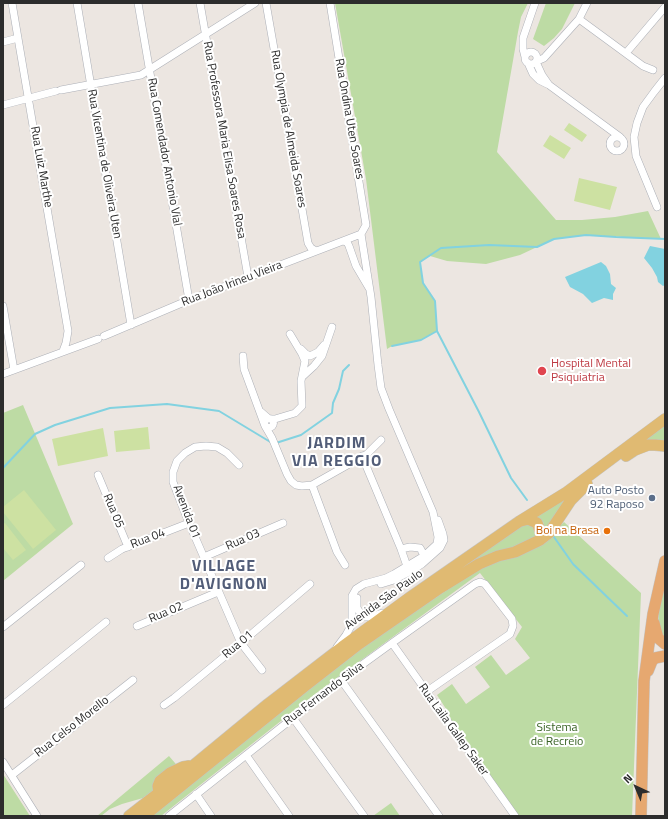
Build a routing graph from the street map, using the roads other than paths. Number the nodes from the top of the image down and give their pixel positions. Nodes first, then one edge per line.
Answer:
1 (12, 3) edge
2 (77, 3) edge
3 (138, 3) edge
4 (200, 3) edge
5 (255, 3) edge
6 (266, 3) edge
7 (330, 3) edge
8 (535, 3) edge
9 (587, 3) edge
10 (665, 7) edge
11 (579, 19) junction
12 (526, 28) junction
13 (206, 33) junction
14 (18, 38) junction
15 (3, 42) edge
16 (555, 46) junction
17 (534, 53) junction
18 (626, 53) junction
19 (526, 60) junction
20 (537, 61) junction
21 (150, 69) junction
22 (653, 70) dead end
23 (665, 78) edge
24 (90, 85) junction
25 (549, 85) junction
26 (29, 98) junction
27 (3, 105) edge
28 (614, 135) dead end
29 (657, 207) dead end
30 (361, 234) junction
31 (343, 241) junction
32 (316, 251) junction
33 (248, 277) junction
34 (370, 289) junction
35 (189, 300) junction
36 (3, 306) edge
37 (131, 325) junction
38 (332, 327) dead end
39 (68, 331) junction
40 (290, 334) dead end
41 (328, 338) junction
42 (77, 346) junction
43 (298, 346) junction
44 (63, 351) junction
45 (243, 356) dead end
46 (310, 356) junction
47 (305, 362) junction
48 (314, 366) junction
49 (14, 370) junction
50 (3, 374) edge
51 (302, 379) junction
52 (665, 419) edge
53 (269, 423) junction
54 (381, 440) dead end
55 (665, 446) edge
56 (362, 456) junction
57 (239, 465) dead end
58 (98, 475) dead end
59 (312, 485) junction
60 (520, 521) junction
61 (189, 523) junction
62 (283, 523) dead end
63 (540, 540) junction
64 (128, 547) junction
65 (402, 549) junction
66 (204, 557) junction
67 (108, 558) dead end
68 (425, 558) junction
69 (665, 561) edge
70 (345, 564) dead end
71 (81, 566) dead end
72 (408, 566) junction
73 (386, 582) junction
74 (310, 584) dead end
75 (218, 592) junction
76 (409, 598) junction
77 (653, 614) junction
78 (106, 622) dead end
79 (137, 626) dead end
80 (3, 627) edge
81 (241, 643) junction
82 (392, 643) junction
83 (665, 644) edge
84 (665, 656) edge
85 (323, 662) junction
86 (262, 670) dead end
87 (133, 680) dead end
88 (342, 680) junction
89 (644, 681) junction
90 (426, 692) junction
91 (3, 705) edge
92 (164, 705) dead end
93 (293, 718) junction
94 (246, 755) junction
95 (3, 762) edge
96 (12, 775) junction
97 (196, 794) junction
98 (37, 816) edge
99 (130, 816) edge
100 (144, 816) edge
101 (169, 816) edge
102 (212, 816) edge
103 (289, 816) edge
104 (364, 816) edge
105 (439, 816) edge
106 (515, 816) edge
107 (641, 816) edge

1 - 14 street, Rua Luiz Marthe
2 - 24 street, Rua Vicentina de Oliveira Uten
3 - 21 street, Rua Comendador Antonio Vial
4 - 13 street, Rua Professora Maria Elisa Soares Rosa
5 - 13 street
6 - 32 street, Rua Olympia de Almeida Soares
7 - 30 street, Rua Ondina Uten Soares
8 - 12 street
9 - 11 street
10 - 18 street
11 - 16 street
11 - 18 street
12 - 17 street
12 - 19 street
13 - 21 street
13 - 33 street, Rua Professora Maria Elisa Soares Rosa
14 - 15 street
14 - 26 street, Rua Luiz Marthe
16 - 17 street
16 - 20 street
17 - 19 street
17 - 20 street
18 - 22 street
19 - 20 street
19 - 25 street
20 - 25 street
21 - 24 street
21 - 35 street, Rua Comendador Antonio Vial
23 - 29 street
24 - 26 street
24 - 37 street, Rua Vicentina de Oliveira Uten
25 - 28 street
26 - 27 street
26 - 39 street, Rua Luiz Marthe
30 - 31 street, Rua João Irineu Vieira
30 - 34 street, Rua Ondina Uten Soares
31 - 32 street, Rua João Irineu Vieira
31 - 34 street
32 - 33 street, Rua João Irineu Vieira
33 - 35 street, Rua João Irineu Vieira
34 - 68 street, Rua Ondina Uten Soares
35 - 37 street, Rua João Irineu Vieira
36 - 49 street
37 - 42 street, Rua João Irineu Vieira
38 - 41 street
39 - 42 street
39 - 44 street
40 - 43 street
41 - 46 street
41 - 48 street
42 - 44 street, Rua João Irineu Vieira
43 - 46 street
43 - 47 street
44 - 49 street, Rua João Irineu Vieira
45 - 53 street
46 - 47 street
46 - 48 street
47 - 48 street
47 - 51 street
48 - 51 street
49 - 50 street, Rua João Irineu Vieira
51 - 53 street
52 - 60 main road, Avenida São Paulo
53 - 59 street
54 - 56 street
55 - 63 main road, Avenida São Paulo
56 - 59 street
56 - 65 street
57 - 61 street, Avenida 01
58 - 64 street, Rua 05
59 - 70 street
60 - 63 main road
60 - 76 main road, Avenida São Paulo
61 - 64 street, Rua 04
61 - 66 street, Avenida 01
62 - 66 street, Rua 03
63 - 100 main road, Avenida São Paulo
64 - 67 street, Rua 04
65 - 68 street
65 - 72 street
66 - 75 street, Avenida 01
68 - 72 street
68 - 73 street
69 - 77 highway
71 - 80 street
72 - 73 street
72 - 85 street
73 - 76 street
74 - 81 street, Rua 01
75 - 79 street, Rua 02
75 - 81 street, Avenida 01
76 - 85 main road, Avenida São Paulo
77 - 83 highway
77 - 89 highway
78 - 91 street
81 - 86 street, Avenida 01
81 - 92 street, Rua 01
82 - 88 street, Rua Fernando Silva
82 - 90 street, Rua Laila Gallep Saker
82 - 90 street, Rua Fernando Silva
84 - 89 highway
85 - 99 main road, Avenida São Paulo
87 - 96 street, Rua Celso Morello
88 - 93 street, Rua Fernando Silva
88 - 105 street
89 - 107 highway
90 - 106 street, Rua Laila Gallep Saker
93 - 94 street, Rua Fernando Silva
93 - 104 street
94 - 97 street, Rua Fernando Silva
94 - 103 street
95 - 96 street
96 - 98 street
97 - 101 street, Rua Fernando Silva
97 - 102 street

